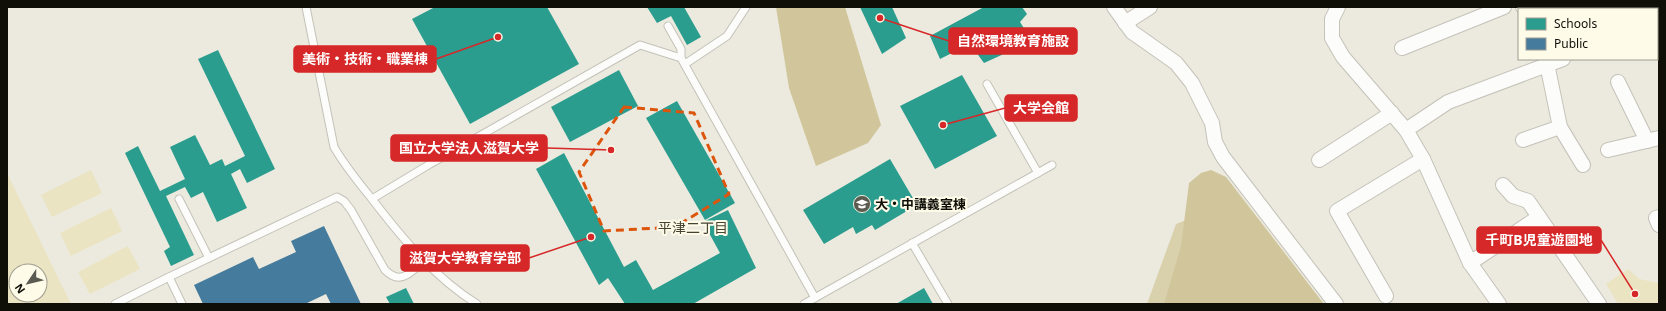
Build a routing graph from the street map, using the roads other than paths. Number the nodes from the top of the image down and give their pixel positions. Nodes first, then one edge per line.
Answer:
1 (306, 7) edge
2 (746, 7) edge
3 (1114, 7) edge
4 (1150, 7) edge
5 (1338, 7) edge
6 (1504, 7) edge
7 (1125, 22) junction
8 (668, 26) dead end
9 (1402, 48) dead end
10 (1558, 60) edge
11 (683, 61) junction
12 (1547, 62) edge
13 (1618, 82) dead end
14 (987, 84) dead end
15 (1392, 113) junction
16 (1560, 127) junction
17 (1406, 130) junction
18 (1653, 139) edge
19 (1523, 140) dead end
20 (1608, 150) dead end
21 (1423, 159) junction
22 (1319, 160) dead end
23 (1052, 165) dead end
24 (1583, 165) dead end
25 (1038, 173) junction
26 (1503, 185) dead end
27 (179, 199) dead end
28 (372, 199) junction
29 (1539, 217) junction
30 (1659, 217) edge
31 (1659, 225) edge
32 (912, 243) junction
33 (209, 258) junction
34 (424, 260) junction
35 (1470, 263) junction
36 (169, 277) junction
37 (1386, 296) dead end
38 (816, 298) junction
39 (115, 304) edge
40 (182, 304) edge
41 (477, 304) edge
42 (804, 304) edge
43 (948, 304) edge
44 (1336, 304) edge
45 (1499, 304) edge
46 (1599, 304) edge

1 - 28 lane
2 - 11 lane
3 - 7 street
4 - 7 street
5 - 15 street
6 - 9 street
7 - 44 street
8 - 11 lane
10 - 12 street
11 - 28 lane
11 - 38 lane
12 - 16 street
12 - 17 street
13 - 18 street
14 - 25 lane
15 - 17 street
15 - 22 street
16 - 19 street
16 - 24 street
17 - 21 street
18 - 20 street
21 - 35 street
21 - 37 street
23 - 25 lane
25 - 32 lane
26 - 29 street
27 - 33 lane
28 - 34 lane
29 - 35 street
29 - 46 street
30 - 31 street
32 - 38 lane
32 - 43 lane
33 - 34 lane
33 - 36 lane
34 - 41 lane
35 - 45 street
36 - 39 lane
36 - 40 lane
38 - 42 lane

